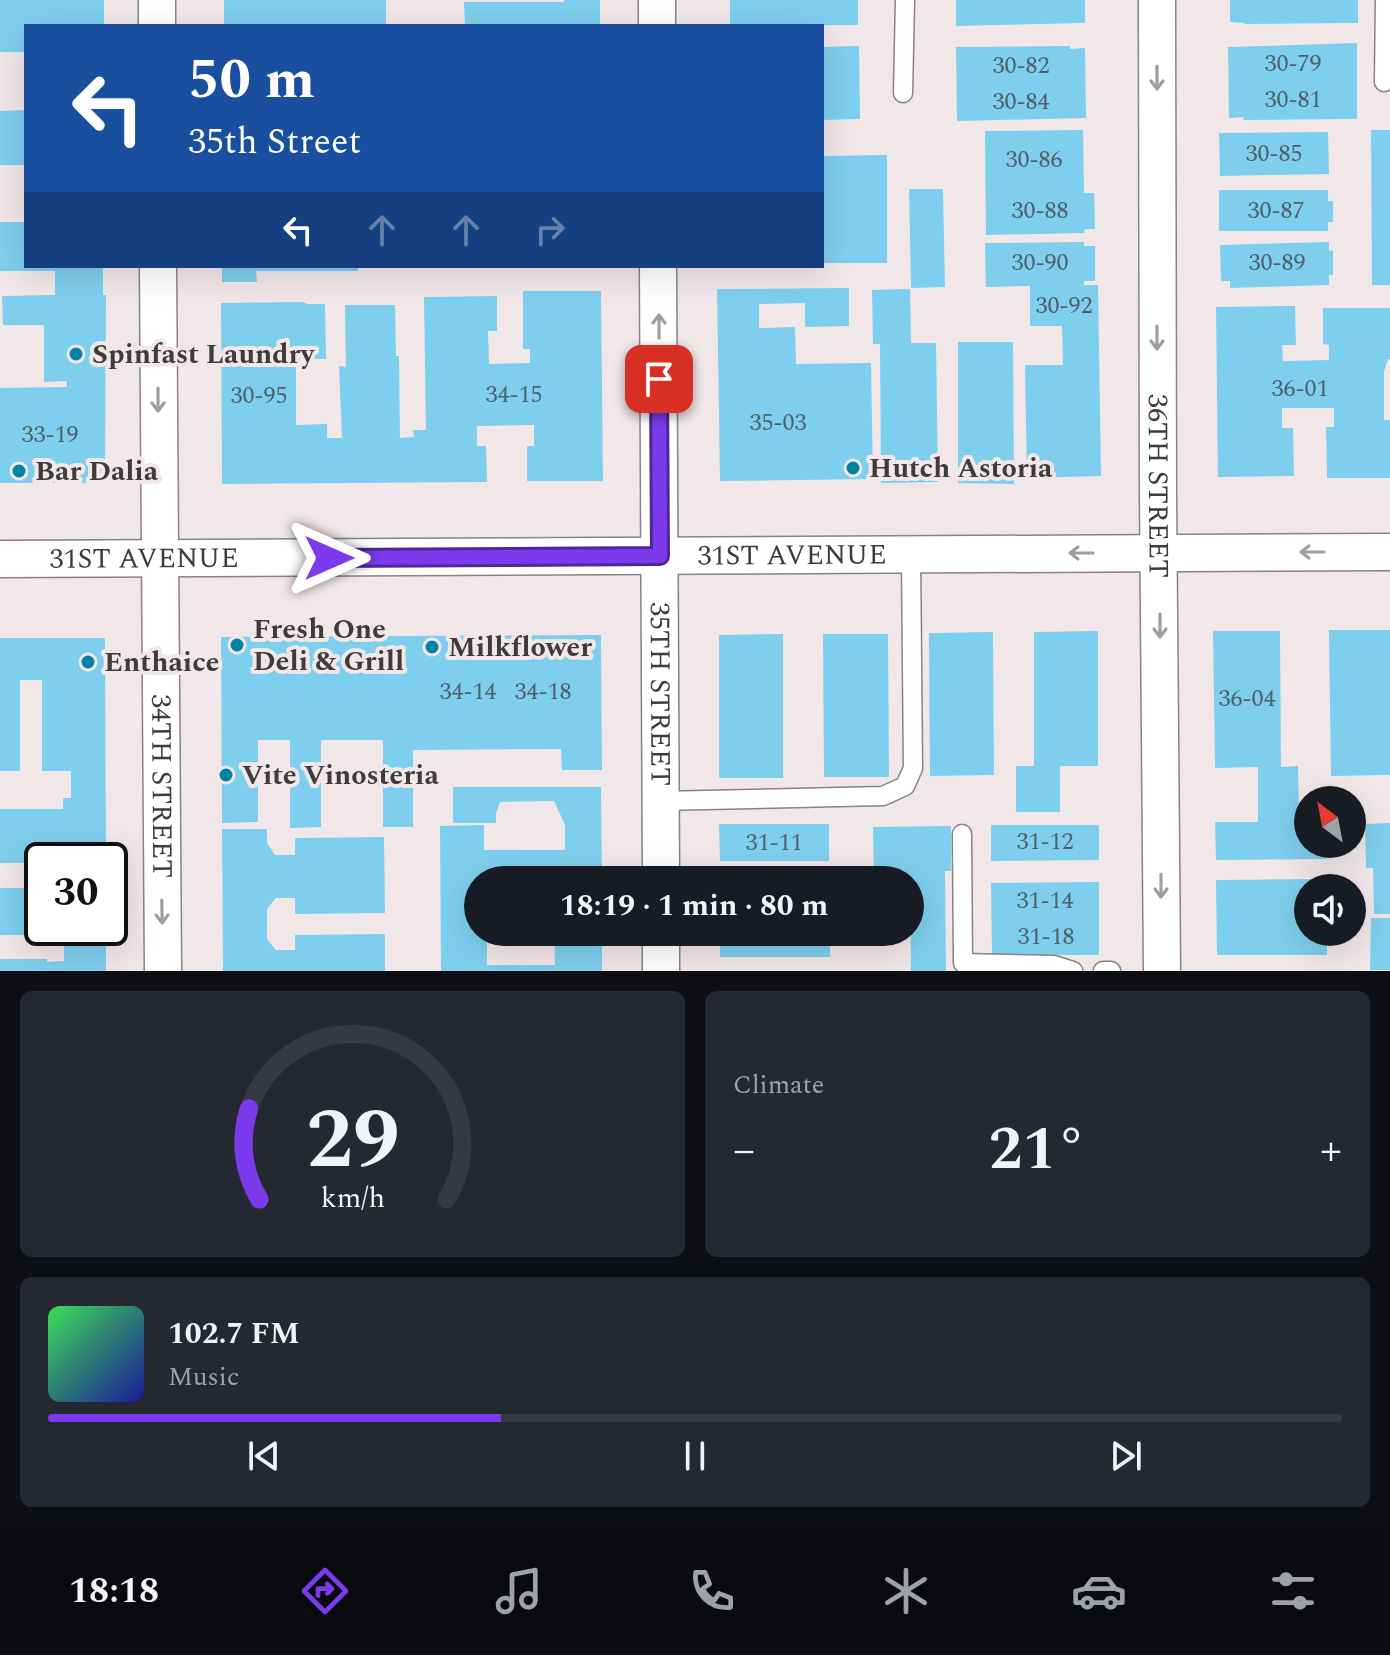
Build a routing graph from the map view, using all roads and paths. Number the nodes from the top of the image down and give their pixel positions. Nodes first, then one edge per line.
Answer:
1 (157, 0) edge
2 (657, 0) edge
3 (905, 0) edge
4 (1157, 0) edge
5 (1385, 0) edge
6 (157, 24) edge
7 (657, 24) edge
8 (1384, 82) dead end
9 (903, 93) dead end
10 (158, 268) edge
11 (658, 268) edge
12 (1159, 552) junction
13 (1390, 552) edge
14 (911, 554) junction
15 (660, 556) junction
16 (159, 558) junction
17 (0, 559) edge
18 (660, 801) junction
19 (962, 834) dead end
20 (661, 866) edge
21 (661, 946) edge
22 (163, 971) edge
23 (661, 971) edge
24 (1073, 971) edge
25 (1103, 971) edge
26 (1111, 971) edge
27 (1162, 971) edge

1 - 6 street
2 - 7 street
3 - 9 lane
4 -> 12 street, 36TH STREET
5 - 8 lane
10 -> 16 street, 34TH STREET
15 -> 11 street, 35TH STREET
13 -> 12 street, 31ST AVENUE
12 -> 14 street, 31ST AVENUE
12 -> 27 street, 36TH STREET
14 - 15 street, 31ST AVENUE
14 - 18 lane
15 - 16 street, 31ST AVENUE
15 - 18 street, 35TH STREET
16 - 17 street, 31ST AVENUE
16 -> 22 street, 34TH STREET
18 - 20 street, 35TH STREET
19 - 24 lane
21 - 23 street
25 - 26 lane

